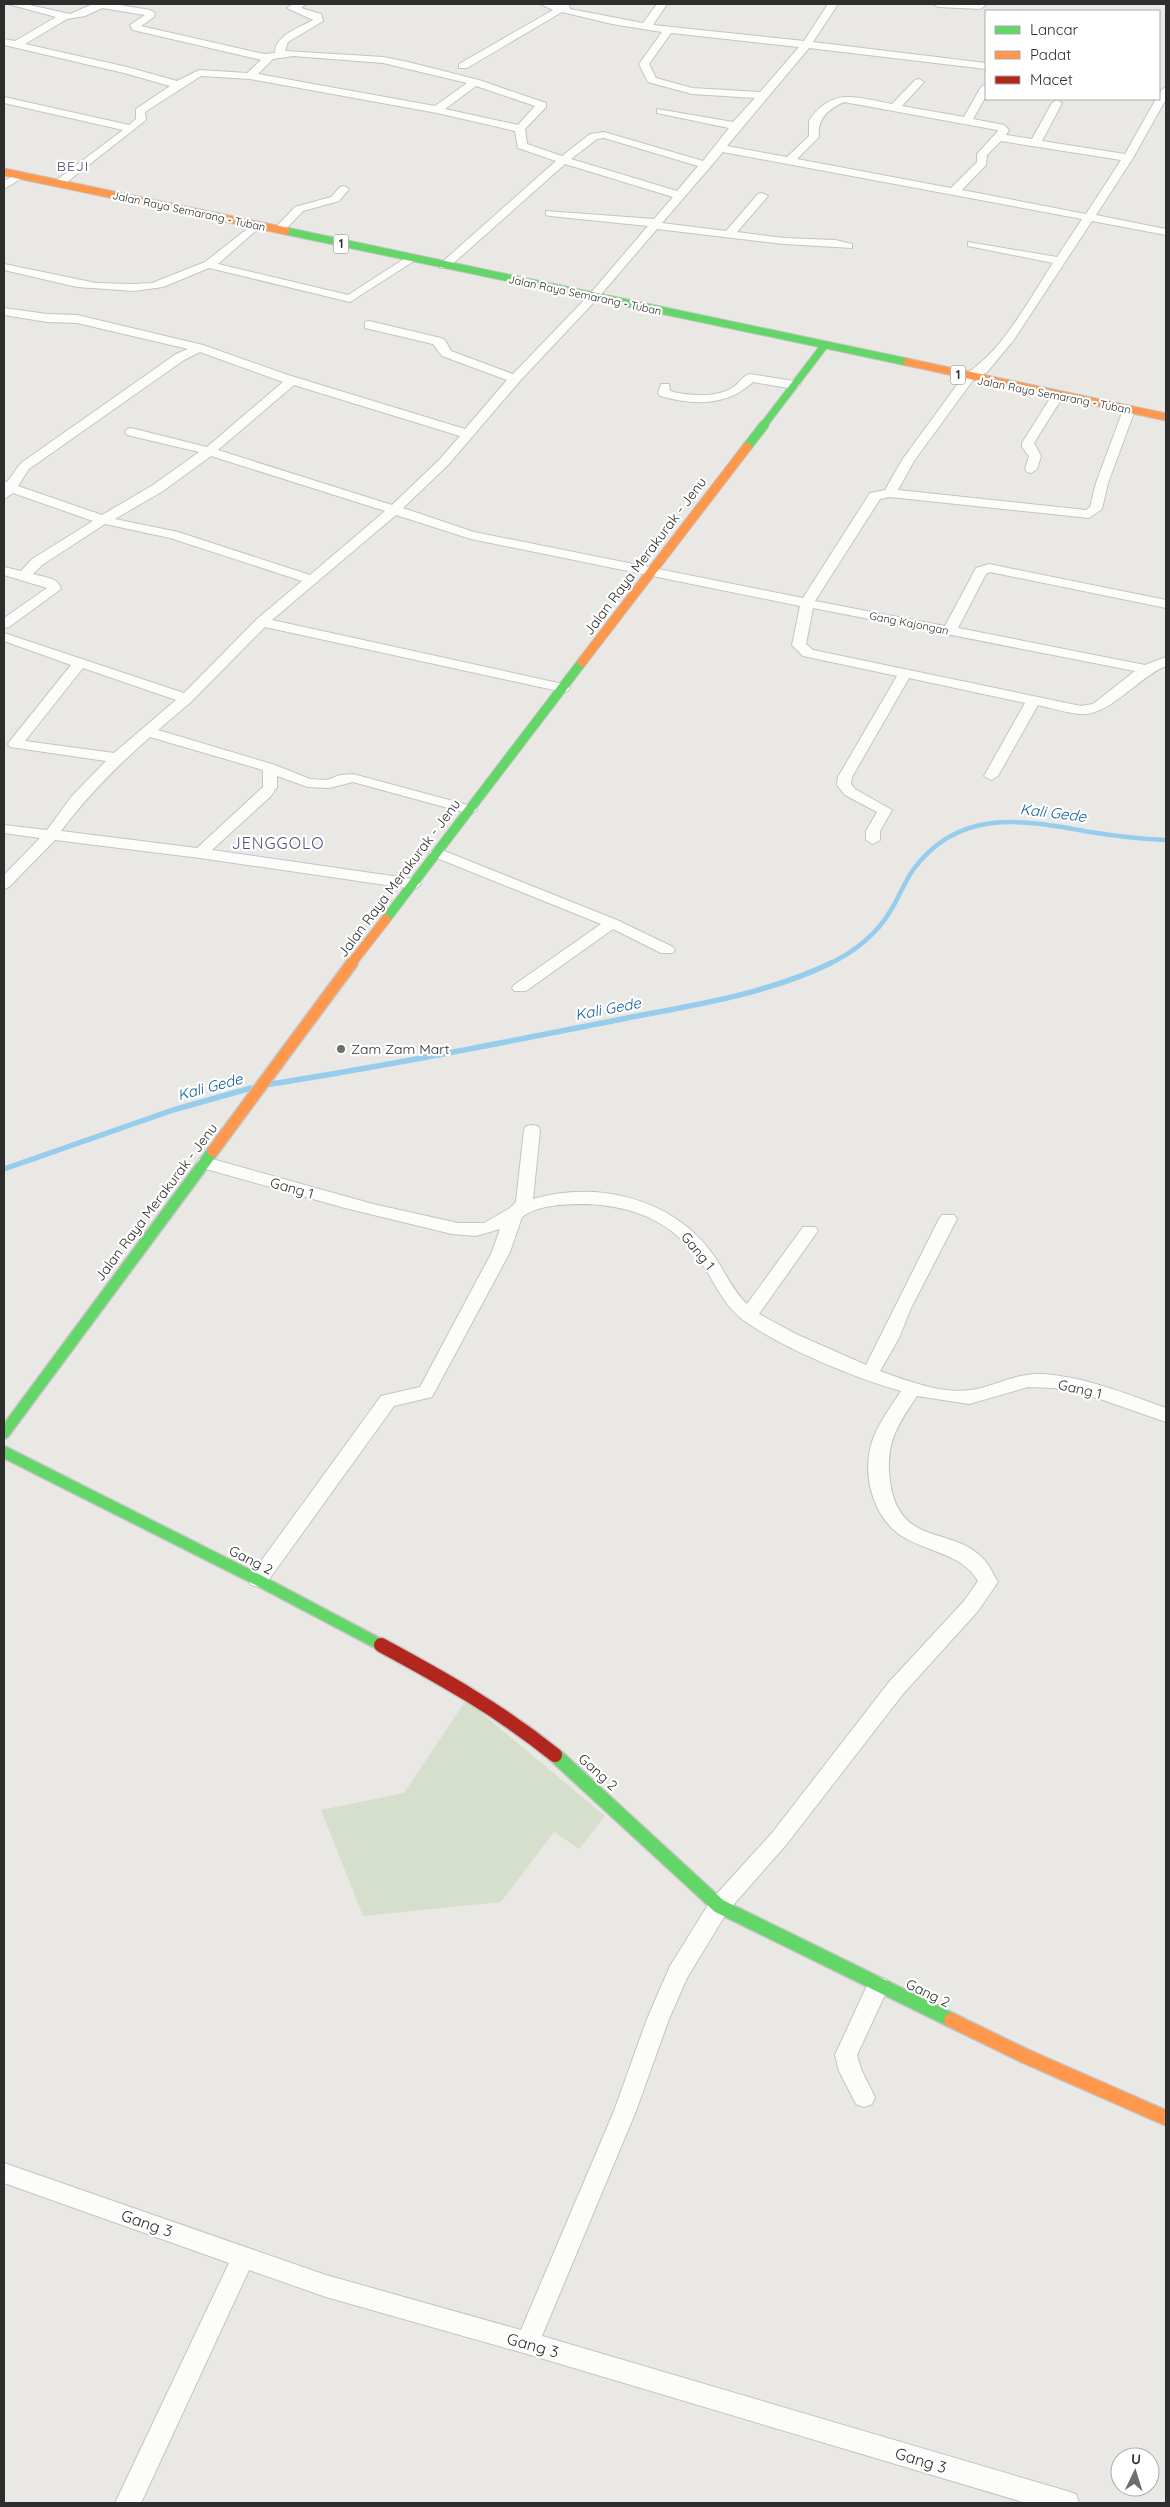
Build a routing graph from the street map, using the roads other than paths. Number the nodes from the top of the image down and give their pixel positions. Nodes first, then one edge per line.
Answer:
1 (13, 4) edge
2 (99, 4) edge
3 (545, 4) edge
4 (571, 4) edge
5 (662, 4) edge
6 (833, 4) edge
7 (938, 4) edge
8 (292, 6) edge
9 (980, 6) dead end
10 (561, 9) junction
11 (65, 16) junction
12 (648, 26) junction
13 (668, 30) junction
14 (4, 42) edge
15 (18, 44) junction
16 (806, 45) junction
17 (280, 53) junction
18 (268, 59) junction
19 (463, 66) dead end
20 (985, 66) edge
21 (250, 76) junction
22 (475, 82) junction
23 (919, 82) dead end
24 (178, 85) junction
25 (985, 89) edge
26 (1166, 90) edge
27 (762, 95) junction
28 (4, 100) edge
29 (1057, 103) dead end
30 (895, 107) junction
31 (437, 110) junction
32 (661, 111) dead end
33 (967, 121) junction
34 (736, 126) junction
35 (131, 129) junction
36 (520, 129) junction
37 (999, 137) junction
38 (1034, 143) junction
39 (720, 148) junction
40 (1128, 158) junction
41 (563, 160) junction
42 (790, 160) junction
43 (706, 165) junction
44 (4, 172) edge
45 (20, 175) junction
46 (58, 184) junction
47 (4, 186) edge
48 (344, 189) dead end
49 (954, 192) junction
50 (679, 195) junction
51 (762, 196) dead end
52 (550, 213) dead end
53 (1088, 218) junction
54 (654, 223) junction
55 (256, 225) junction
56 (279, 230) junction
57 (1166, 232) edge
58 (730, 234) junction
59 (972, 244) dead end
60 (848, 246) dead end
61 (410, 259) junction
62 (1059, 261) junction
63 (209, 265) junction
64 (444, 266) junction
65 (4, 268) edge
66 (593, 297) junction
67 (4, 311) edge
68 (369, 325) dead end
69 (824, 346) junction
70 (199, 348) junction
71 (970, 377) junction
72 (515, 379) junction
73 (291, 380) junction
74 (794, 385) junction
75 (666, 387) dead end
76 (1058, 395) junction
77 (1128, 410) junction
78 (1166, 418) edge
79 (131, 432) dead end
80 (467, 434) junction
81 (209, 451) junction
82 (1031, 469) dead end
83 (6, 489) edge
84 (890, 492) junction
85 (394, 510) junction
86 (103, 520) junction
87 (4, 571) edge
88 (651, 573) junction
89 (24, 576) junction
90 (310, 580) junction
91 (807, 603) junction
92 (1166, 604) edge
93 (262, 622) junction
94 (4, 624) edge
95 (950, 630) junction
96 (4, 637) edge
97 (1166, 661) edge
98 (80, 663) junction
99 (1146, 669) junction
100 (906, 672) junction
101 (563, 688) junction
102 (186, 699) junction
103 (1034, 699) junction
104 (148, 732) junction
105 (9, 743) edge
106 (117, 758) junction
107 (270, 768) junction
108 (991, 776) dead end
109 (470, 810) junction
110 (4, 829) edge
111 (49, 836) junction
112 (873, 840) dead end
113 (200, 853) junction
114 (437, 853) junction
115 (4, 884) edge
116 (413, 884) junction
117 (612, 923) junction
118 (666, 950) dead end
119 (520, 988) dead end
120 (532, 1130) dead end
121 (205, 1163) junction
122 (514, 1215) junction
123 (948, 1219) dead end
124 (809, 1231) dead end
125 (749, 1315) junction
126 (870, 1373) junction
127 (912, 1389) junction
128 (1166, 1416) edge
129 (4, 1432) edge
130 (4, 1452) edge
131 (258, 1580) junction
132 (720, 1906) junction
133 (878, 1986) junction
134 (864, 2097) dead end
135 (1166, 2118) edge
136 (4, 2173) edge
137 (244, 2256) junction
138 (527, 2343) junction
139 (128, 2503) edge
140 (1067, 2503) edge

1 - 11 street
2 - 11 street
2 - 18 street
3 - 10 street
4 - 10 street
5 - 12 street
6 - 16 street
7 - 9 street
8 - 17 street
10 - 12 street
10 - 19 street
11 - 15 street
12 - 13 street
13 - 16 street
13 - 27 street
14 - 15 street
15 - 24 street
16 - 20 street
16 - 27 street
17 - 18 street
17 - 22 street
18 - 21 street
21 - 24 street
21 - 31 street
22 - 31 street
22 - 36 street
23 - 30 street
24 - 35 street
25 - 33 street
26 - 40 street
27 - 34 street
28 - 35 street
29 - 38 street
30 - 33 street
30 - 42 street
31 - 36 street
32 - 34 street
33 - 37 street
34 - 39 street
35 - 46 street
36 - 41 street
37 - 38 street
37 - 49 street
38 - 40 street
39 - 42 street
39 - 43 street
40 - 53 street
41 - 43 street
41 - 50 street
41 - 64 street
42 - 49 street
43 - 50 street
44 - 45 main road, Jalan Raya Semarang - Tuban / 1
45 - 46 main road, Jalan Raya Semarang - Tuban / 1
45 - 47 street
46 - 55 main road, Jalan Raya Semarang - Tuban / 1
48 - 56 street
49 - 53 street
50 - 54 street
51 - 58 street
52 - 54 street
53 - 57 street
53 - 62 street
54 - 58 street
54 - 66 street
55 - 56 main road, Jalan Raya Semarang - Tuban / 1
55 - 63 street
56 - 61 main road, Jalan Raya Semarang - Tuban / 1
58 - 60 street
59 - 62 street
61 - 63 street
61 - 64 main road, Jalan Raya Semarang - Tuban / 1
62 - 71 street
63 - 65 street
64 - 66 main road, Jalan Raya Semarang - Tuban / 1
66 - 69 main road, Jalan Raya Semarang - Tuban / 1
66 - 72 street
67 - 70 street
68 - 72 street
69 - 71 main road, Jalan Raya Semarang - Tuban / 1
69 - 74 main road, Jalan Raya Merakurak - Jenu
70 - 73 street
70 - 83 street
71 - 76 main road, Jalan Raya Semarang - Tuban / 1
71 - 84 street
72 - 80 street
73 - 80 street
73 - 81 street
74 - 75 street
74 - 88 main road, Jalan Raya Merakurak - Jenu
76 - 77 main road, Jalan Raya Semarang - Tuban / 1
76 - 82 street
77 - 78 main road, Jalan Raya Semarang - Tuban / 1
77 - 84 street
79 - 81 street, Gang Kajongan
80 - 85 street
81 - 85 street, Gang Kajongan
81 - 86 street
83 - 86 street
84 - 91 street
85 - 88 street, Gang Kajongan
85 - 90 street
86 - 89 street
86 - 90 street
87 - 89 street
88 - 91 street, Gang Kajongan
88 - 101 main road, Jalan Raya Merakurak - Jenu
89 - 94 street
90 - 93 street
91 - 95 street, Gang Kajongan
91 - 100 street
92 - 95 street
93 - 101 street
93 - 102 street
95 - 99 street, Gang Kajongan
96 - 98 street
97 - 99 street
98 - 102 street
98 - 105 street
99 - 103 street
100 - 103 street
100 - 112 street
101 - 109 main road, Jalan Raya Merakurak - Jenu
102 - 104 street
103 - 108 street
104 - 106 street
104 - 107 street
105 - 106 street
106 - 111 street
107 - 109 street
107 - 113 street
109 - 114 main road, Jalan Raya Merakurak - Jenu
110 - 111 street
111 - 113 street
111 - 115 street
113 - 116 street
114 - 116 main road, Jalan Raya Merakurak - Jenu
114 - 117 street
116 - 121 main road, Jalan Raya Merakurak - Jenu
117 - 118 street
117 - 119 street
120 - 122 street
121 - 122 street, Gang 1
121 - 129 main road, Jalan Raya Merakurak - Jenu
122 - 125 street, Gang 1
122 - 131 street
123 - 126 street
124 - 125 street
125 - 126 street, Gang 1
126 - 127 street, Gang 1
127 - 128 street, Gang 1
127 - 132 street
130 - 131 main road, Gang 2
131 - 132 main road, Gang 2
132 - 133 main road, Gang 2
132 - 138 street
133 - 134 street
133 - 135 main road, Gang 2
136 - 137 street, Gang 3
137 - 138 street, Gang 3
137 - 139 street
138 - 140 street, Gang 3

